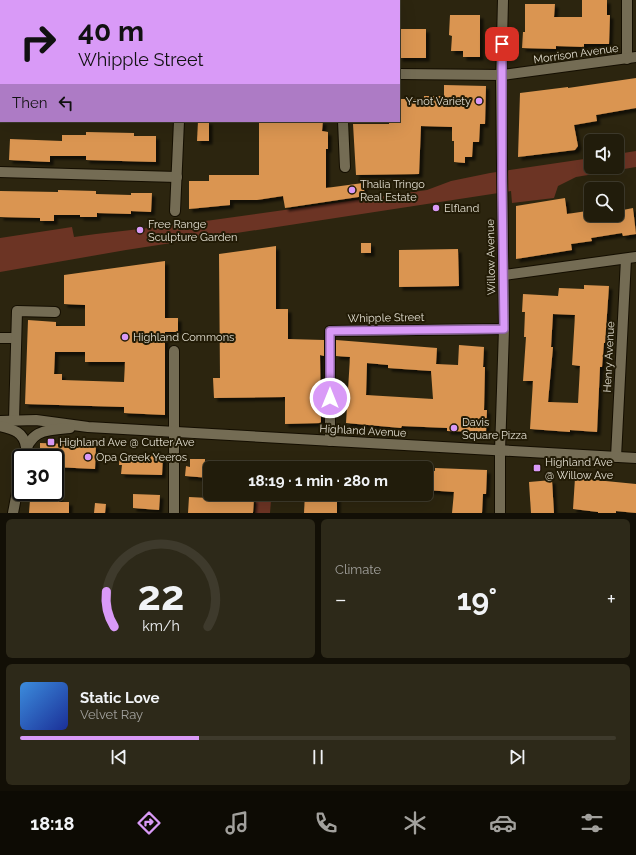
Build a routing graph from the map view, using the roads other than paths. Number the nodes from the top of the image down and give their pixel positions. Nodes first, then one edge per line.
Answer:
1 (503, 0) edge
2 (627, 0) edge
3 (631, 58) edge
4 (400, 74) edge
5 (502, 75) junction
6 (179, 122) edge
7 (343, 122) edge
8 (345, 167) dead end
9 (0, 172) edge
10 (177, 177) junction
11 (175, 211) dead end
12 (631, 258) edge
13 (504, 275) junction
14 (54, 312) dead end
15 (504, 329) junction
16 (0, 338) edge
17 (15, 338) junction
18 (174, 351) dead end
19 (14, 420) junction
20 (0, 421) edge
21 (0, 426) edge
22 (88, 427) junction
23 (174, 432) junction
24 (330, 441) junction
25 (26, 447) joint
26 (500, 451) junction
27 (616, 457) junction
28 (636, 458) edge
29 (15, 501) edge
30 (12, 513) edge
31 (174, 513) edge
32 (500, 513) edge

1 - 5 street, Willow Avenue
2 - 3 street
3 - 5 street, Morrison Avenue
4 - 5 street, Morrison Avenue
5 - 13 street, Willow Avenue
6 - 10 street
7 - 8 street
9 - 10 street
10 - 11 street
12 - 13 street
12 - 27 street, Henry Avenue
13 - 15 street, Willow Avenue
14 - 17 street
15 - 24 street, Whipple Street
15 - 26 street, Willow Avenue
16 - 17 street
17 - 19 street
18 - 23 street
19 - 20 street, Highland Avenue
19 - 22 street, Highland Avenue
21 - 25 street
22 - 23 street, Highland Avenue
22 - 25 street, Highland Avenue
23 - 24 street, Highland Avenue
23 - 31 street
24 - 26 street, Highland Avenue
26 - 27 street, Highland Avenue
26 - 32 street, Willow Avenue
27 - 28 street, Highland Avenue
29 - 30 street

